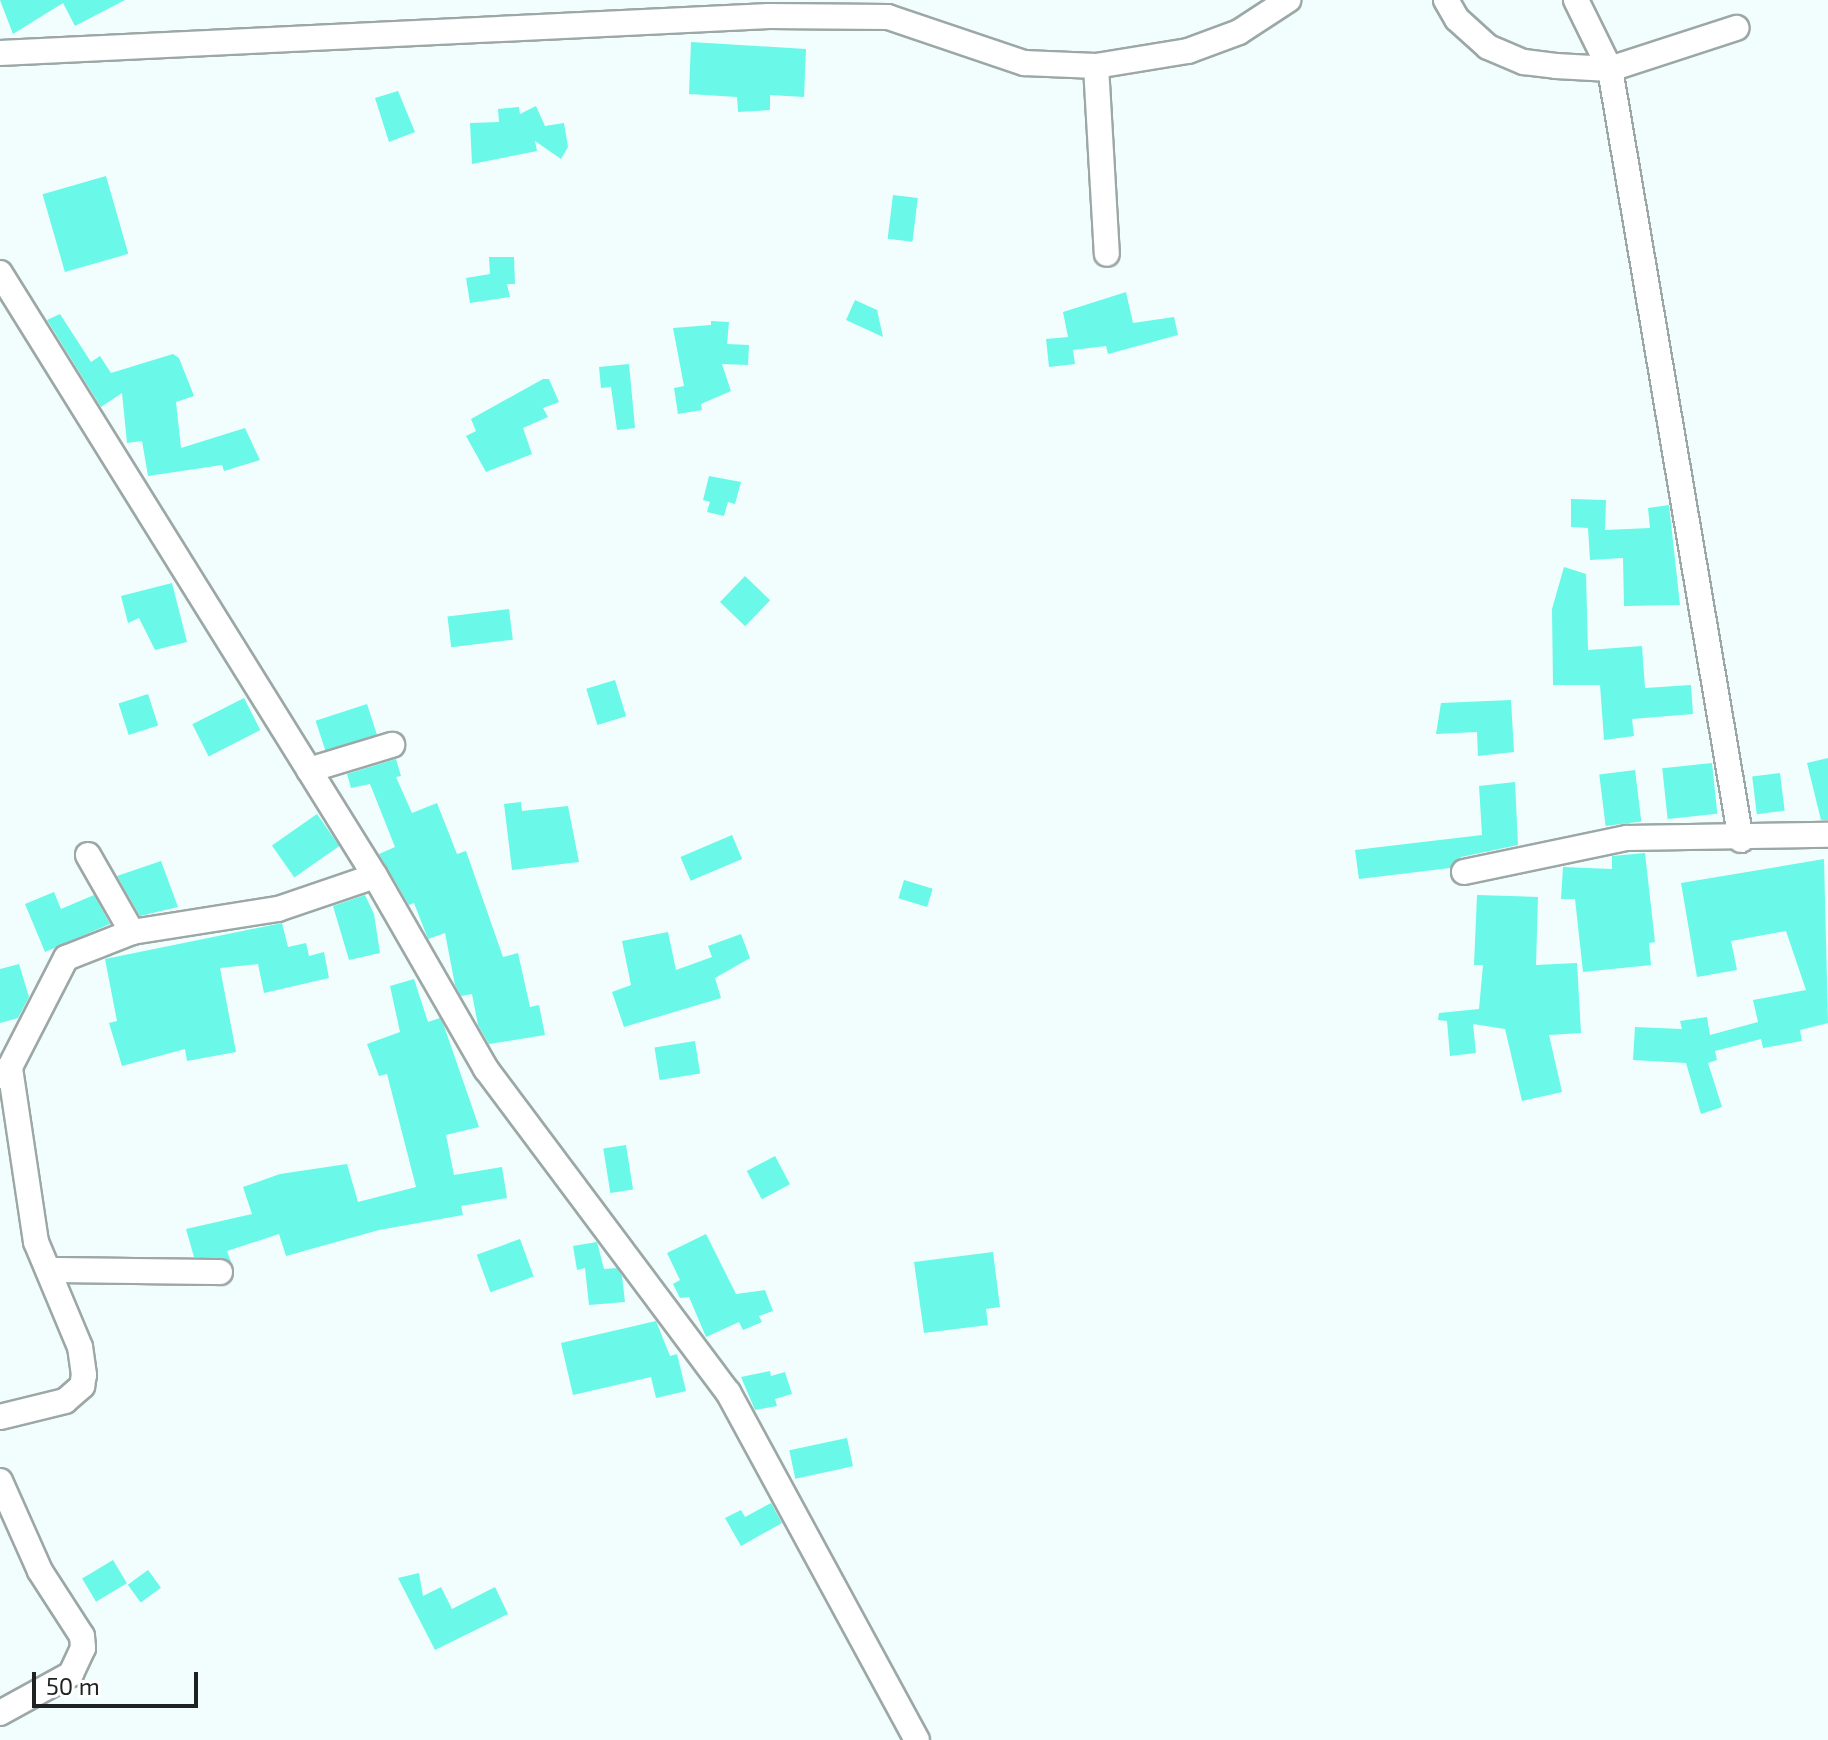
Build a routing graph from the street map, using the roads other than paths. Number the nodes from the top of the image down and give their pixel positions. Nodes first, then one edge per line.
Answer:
1 (1288, 0) edge
2 (1446, 0) edge
3 (1576, 0) edge
4 (1736, 28) dead end
5 (0, 53) edge
6 (1096, 66) junction
7 (1610, 69) junction
8 (1107, 254) dead end
9 (0, 273) edge
10 (392, 745) dead end
11 (309, 770) junction
12 (1828, 835) edge
13 (1741, 840) junction
14 (88, 855) dead end
15 (1464, 872) dead end
16 (375, 876) junction
17 (132, 932) junction
18 (5, 1071) edge
19 (49, 1270) junction
20 (220, 1272) dead end
21 (0, 1417) edge
22 (0, 1481) edge
23 (0, 1713) edge
24 (917, 1740) edge

1 - 6 street
2 - 7 street
3 - 7 street
4 - 7 street
5 - 6 street
6 - 8 street
7 - 13 street
9 - 11 street
10 - 11 street
11 - 16 street
12 - 13 street
13 - 15 street
14 - 17 street
16 - 17 street
16 - 24 street
17 - 18 street
18 - 19 street
19 - 20 street
19 - 21 street
22 - 23 street

